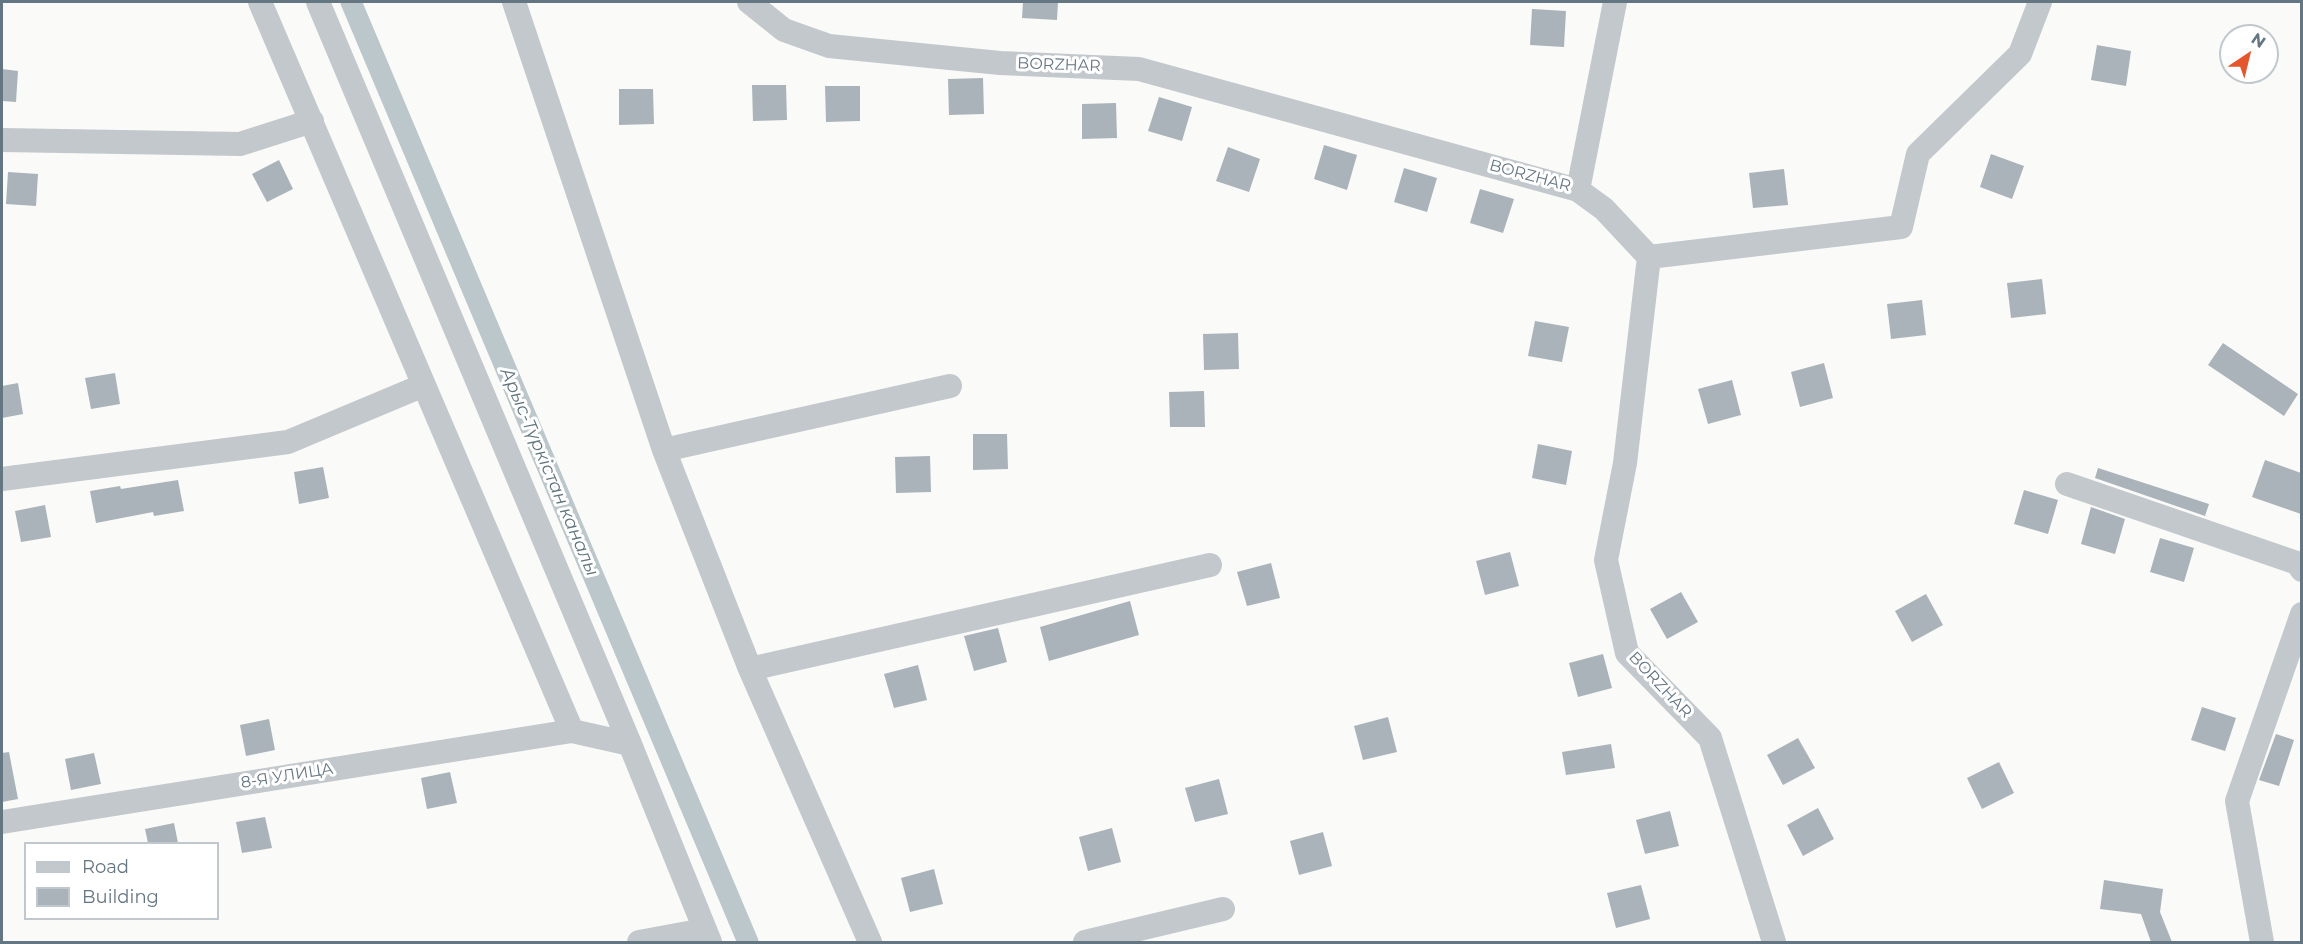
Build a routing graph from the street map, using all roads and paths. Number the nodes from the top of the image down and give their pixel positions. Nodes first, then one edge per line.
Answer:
1 (260, 2) edge
2 (318, 2) edge
3 (514, 2) edge
4 (749, 2) edge
5 (1615, 2) edge
6 (2040, 2) edge
7 (312, 121) junction
8 (2, 140) edge
9 (1578, 190) junction
10 (1649, 257) junction
11 (424, 385) junction
12 (950, 386) dead end
13 (664, 450) junction
14 (2, 479) edge
15 (2067, 484) dead end
16 (1210, 565) dead end
17 (2301, 570) edge
18 (2301, 614) edge
19 (750, 669) junction
20 (572, 730) junction
21 (630, 744) junction
22 (2, 822) edge
23 (1223, 909) dead end
24 (707, 936) edge
25 (639, 942) edge
26 (870, 942) edge
27 (1085, 942) edge
28 (1774, 942) edge
29 (2262, 942) edge

1 - 7 street
2 - 21 street
3 - 13 street
4 - 9 street, BORZHAR
5 - 9 street
6 - 10 street
7 - 8 street
7 - 11 street
9 - 10 street, BORZHAR
10 - 28 street, BORZHAR
11 - 14 street
11 - 20 street
12 - 13 street
13 - 19 street
15 - 17 street
16 - 19 street
18 - 29 street
19 - 26 street
20 - 21 street
20 - 22 street, 8-Я УЛИЦА
21 - 24 street
23 - 27 street
24 - 25 street

